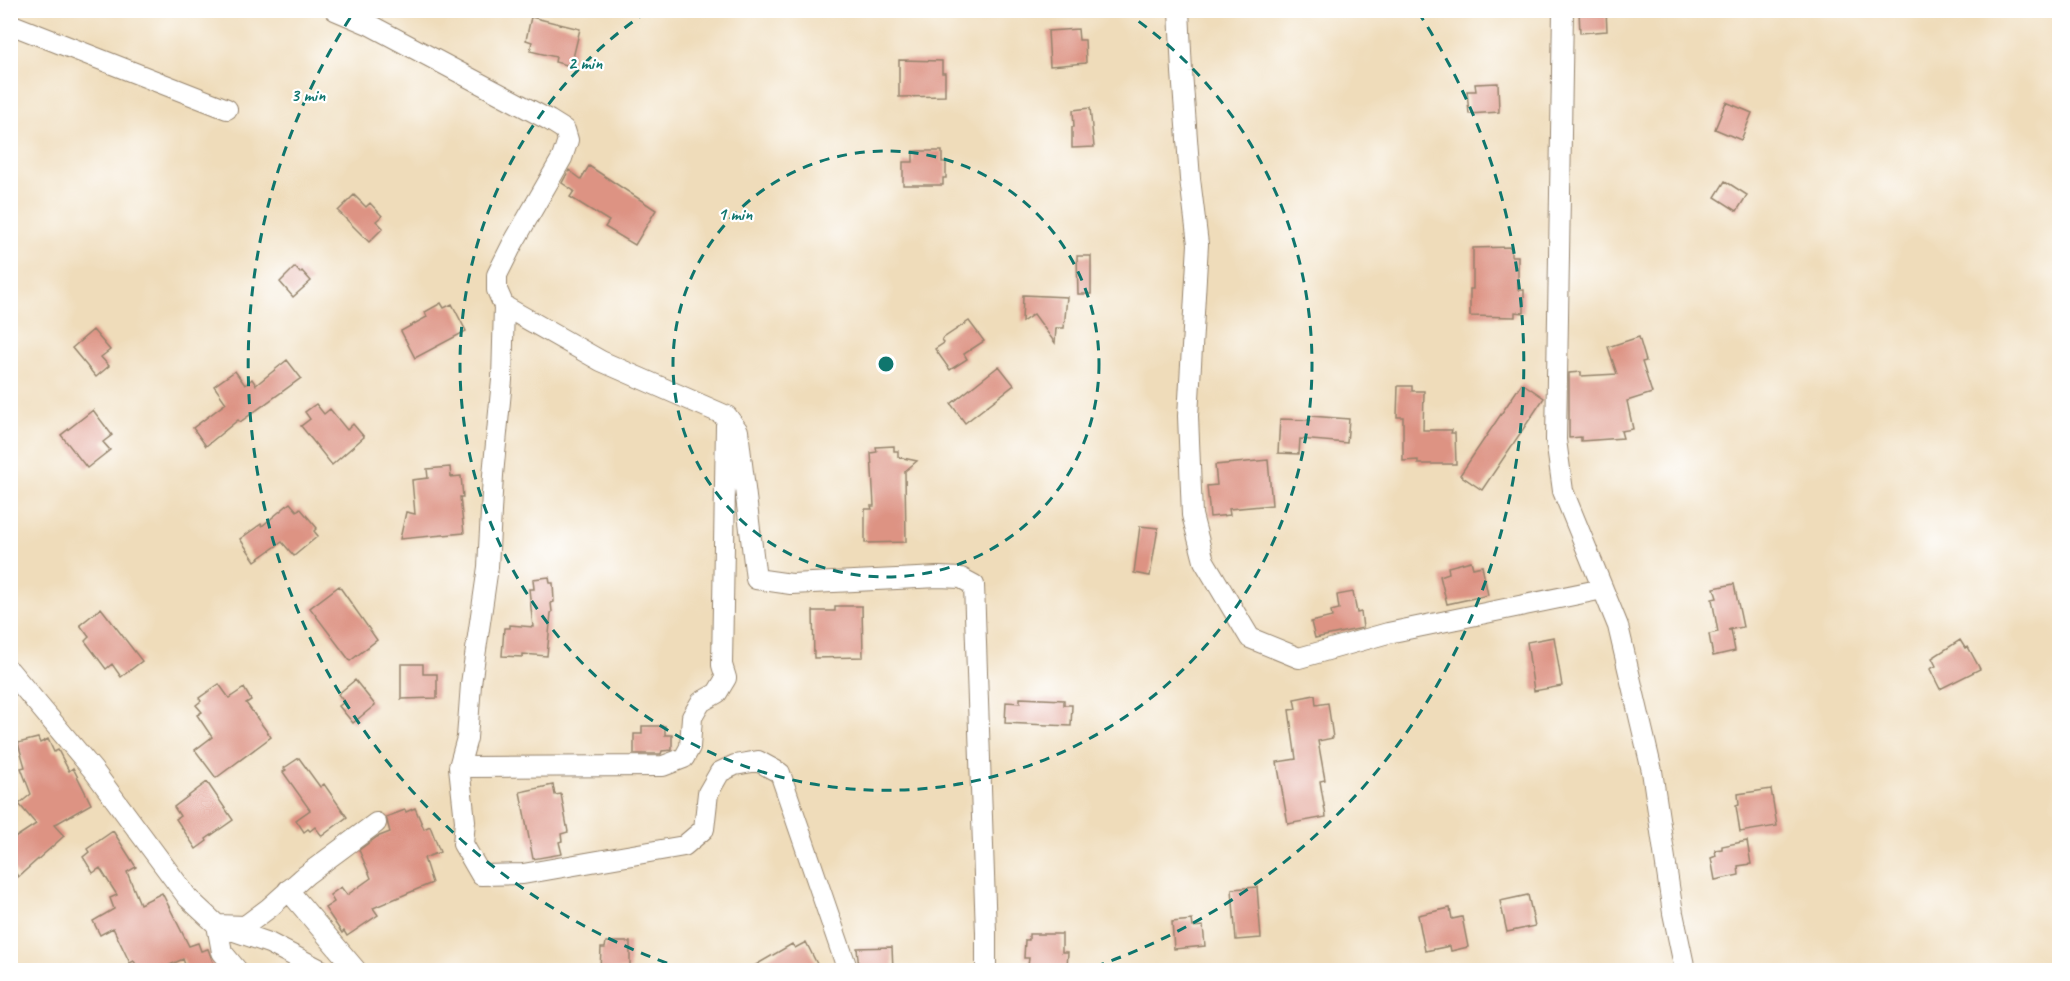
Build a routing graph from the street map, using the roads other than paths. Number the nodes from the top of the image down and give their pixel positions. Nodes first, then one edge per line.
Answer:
1 (335, 10) edge
2 (1179, 10) edge
3 (1563, 10) edge
4 (10, 24) edge
5 (227, 109) dead end
6 (504, 306) junction
7 (727, 416) junction
8 (1603, 589) junction
9 (10, 671) edge
10 (459, 767) junction
11 (376, 823) dead end
12 (288, 890) junction
13 (217, 925) junction
14 (847, 968) dead end
15 (237, 970) edge
16 (321, 970) edge
17 (356, 970) edge
18 (986, 970) edge
19 (1685, 970) edge

1 - 6 street
2 - 8 street
3 - 8 street
4 - 5 street
6 - 7 street
6 - 10 street
7 - 10 street
7 - 18 street
8 - 19 street
9 - 13 street
10 - 14 street
11 - 12 street
12 - 13 street
12 - 17 street
13 - 15 street
13 - 16 street

